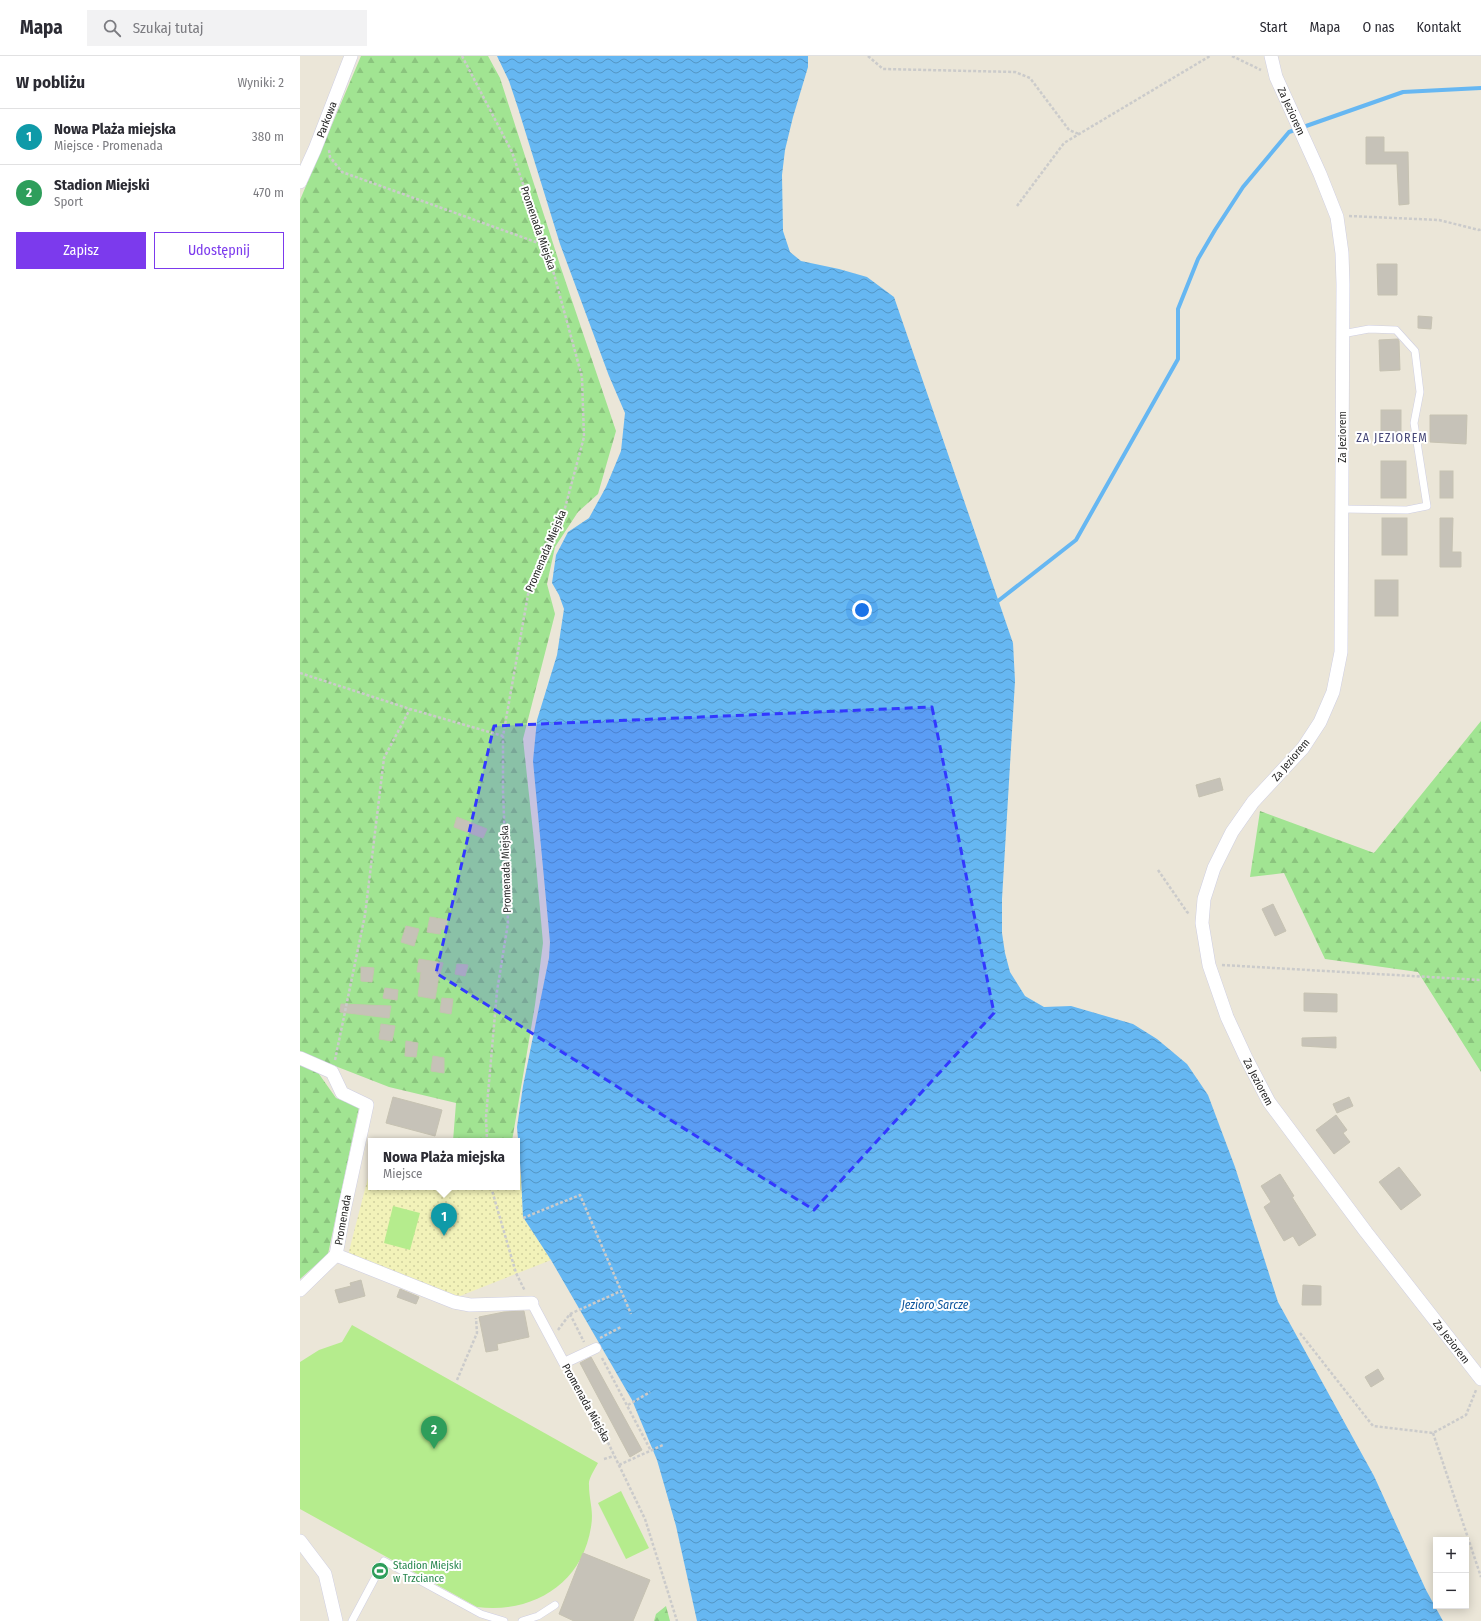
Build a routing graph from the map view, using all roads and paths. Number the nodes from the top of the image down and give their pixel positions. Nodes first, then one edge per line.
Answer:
1 (352, 56) edge
2 (462, 56) edge
3 (868, 56) edge
4 (1210, 56) edge
5 (1232, 56) edge
6 (1271, 56) edge
7 (1276, 77) junction
8 (1079, 134) junction
9 (328, 143) dead end
10 (300, 182) edge
11 (1017, 206) dead end
12 (1337, 217) junction
13 (1481, 229) edge
14 (544, 245) junction
15 (1342, 334) junction
16 (1342, 509) junction
17 (300, 673) edge
18 (410, 709) junction
19 (503, 736) junction
20 (1158, 870) dead end
21 (1202, 923) junction
22 (1209, 965) junction
23 (1481, 980) edge
24 (300, 1058) edge
25 (332, 1072) junction
26 (488, 1138) edge
27 (492, 1190) edge
28 (523, 1218) dead end
29 (336, 1256) junction
30 (300, 1290) edge
31 (621, 1292) junction
32 (532, 1303) junction
33 (475, 1305) junction
34 (570, 1314) junction
35 (631, 1314) dead end
36 (621, 1327) dead end
37 (558, 1330) dead end
38 (1300, 1332) dead end
39 (590, 1348) junction
40 (564, 1363) junction
41 (1481, 1378) edge
42 (457, 1380) dead end
43 (650, 1392) dead end
44 (628, 1405) junction
45 (1432, 1433) junction
46 (662, 1445) dead end
47 (651, 1451) junction
48 (614, 1456) junction
49 (604, 1459) dead end
50 (619, 1465) junction
51 (300, 1541) edge
52 (1481, 1577) edge
53 (555, 1605) dead end
54 (336, 1621) edge
55 (352, 1621) edge
56 (504, 1621) edge
57 (522, 1621) edge
58 (677, 1621) edge

1 - 10 street, Parkowa
2 - 14 path, Promenada Miejska
3 - 8 path
4 - 8 path
5 - 7 path
6 - 7 street, Za Jeziorem
7 - 12 street, Za Jeziorem
8 - 11 path
9 - 14 path
12 - 13 path
12 - 15 street, Za Jeziorem
14 - 19 path, Promenada Miejska
15 - 16 street, Za Jeziorem
15 - 16 lane
16 - 21 street, Za Jeziorem
17 - 18 path
18 - 19 path
18 - 25 path
19 - 26 path, Promenada Miejska
20 - 21 path
21 - 22 street, Za Jeziorem
22 - 23 path
22 - 41 street, Za Jeziorem
24 - 25 street
25 - 29 street, Promenada
27 - 32 path
28 - 31 path
29 - 30 street
29 - 33 street, Promenada
31 - 34 path
31 - 35 path
32 - 33 street, Promenada
32 - 40 street, Promenada Miejska
33 - 42 path
34 - 37 path
34 - 39 path
36 - 39 path
38 - 45 path
39 - 40 street
39 - 44 path
40 - 48 path, Promenada Miejska
41 - 45 path
43 - 44 path
44 - 47 path
45 - 52 path
46 - 47 path
47 - 50 path
48 - 49 path
48 - 50 path, Promenada Miejska
50 - 58 path, Promenada Miejska
51 - 54 street
53 - 57 lane
55 - 56 lane

